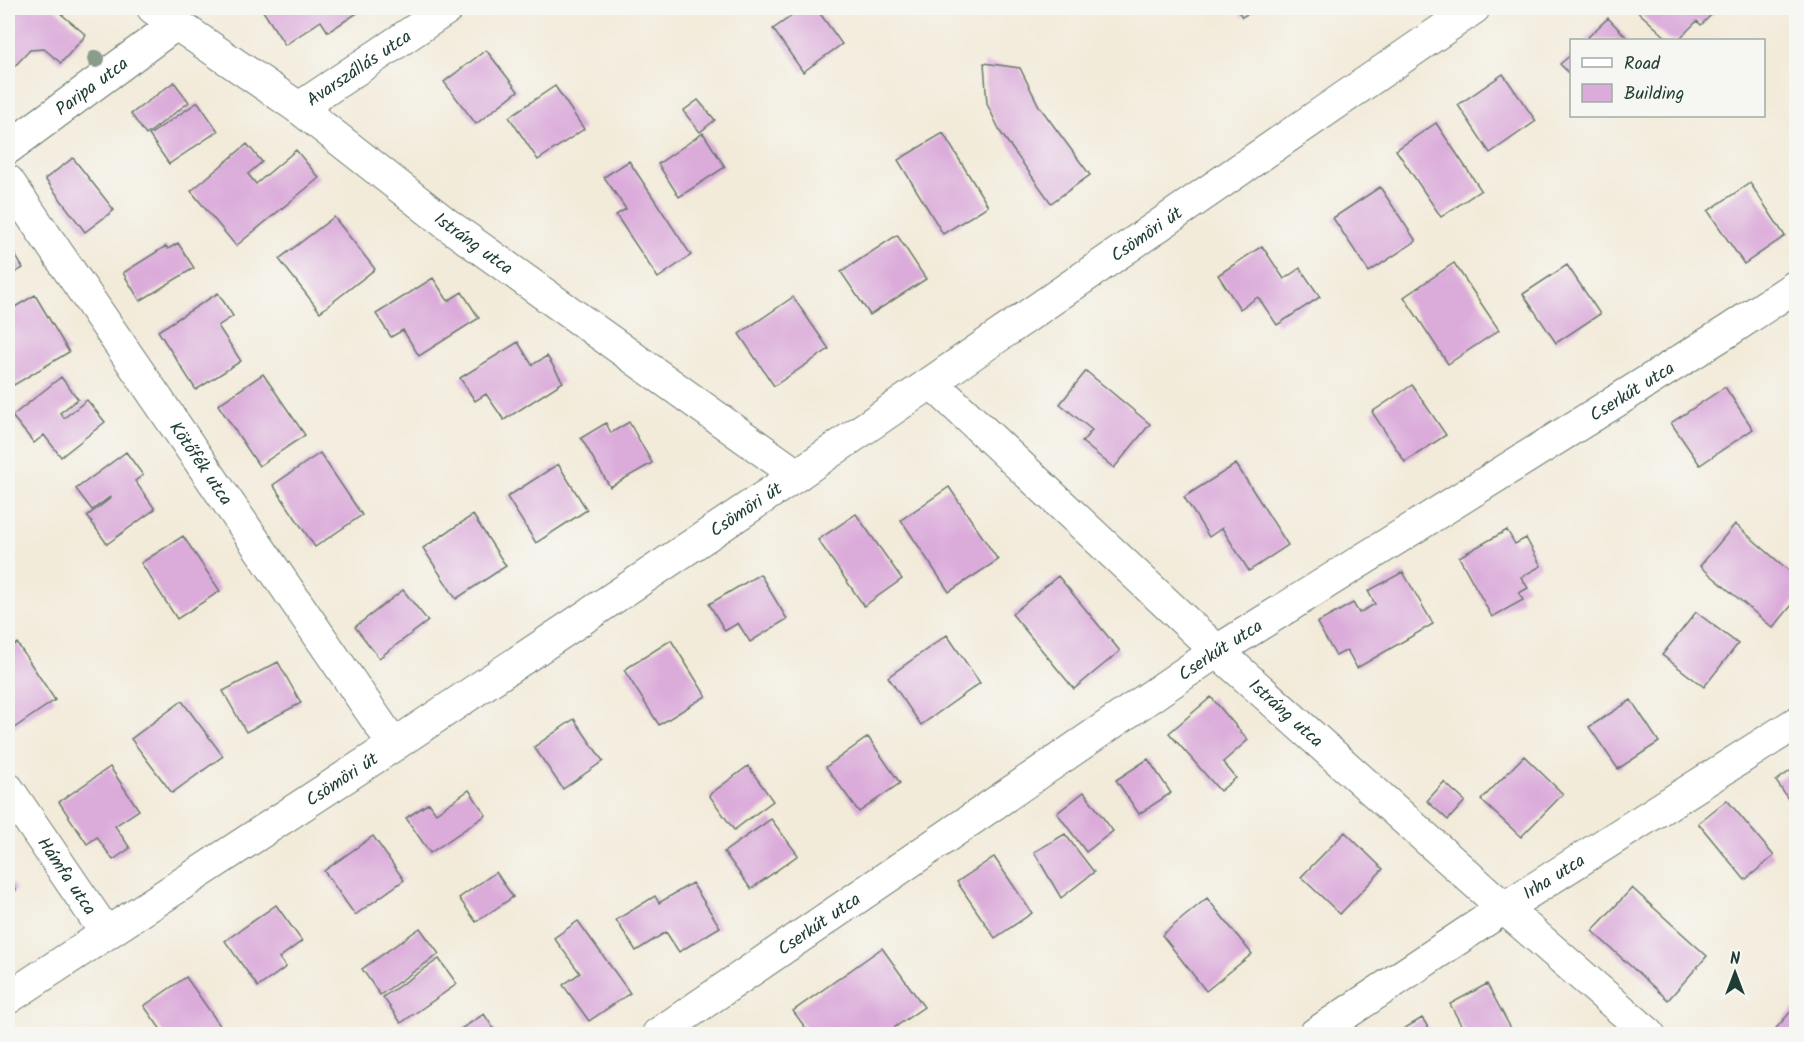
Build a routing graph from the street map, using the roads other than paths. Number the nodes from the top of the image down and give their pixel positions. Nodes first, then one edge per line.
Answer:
1 (448, 8) edge
2 (1474, 8) edge
3 (165, 16) edge
4 (299, 108) junction
5 (8, 148) edge
6 (8, 181) edge
7 (1797, 285) edge
8 (932, 383) junction
9 (797, 475) junction
10 (1216, 651) junction
11 (1797, 723) edge
12 (394, 745) junction
13 (8, 789) edge
14 (1504, 908) junction
15 (106, 933) junction
16 (8, 998) edge
17 (658, 1035) edge
18 (1315, 1035) edge
19 (1649, 1035) edge

1 - 4 street, Avarszállás utca
2 - 8 street, Csömöri út
3 - 4 street, Istráng utca
3 - 5 street, Paripa utca
4 - 9 street, Istráng utca
6 - 12 street, Kötőfék utca
7 - 10 street, Cserkút utca
8 - 9 street, Csömöri út
8 - 10 street, Istráng utca
9 - 12 street, Csömöri út
10 - 14 street, Istráng utca
10 - 17 street, Cserkút utca
11 - 14 street, Irha utca
12 - 15 street, Csömöri út
13 - 15 street, Hámfa utca
14 - 18 street, Irha utca
14 - 19 street, Istráng utca
15 - 16 street, Csömöri út

